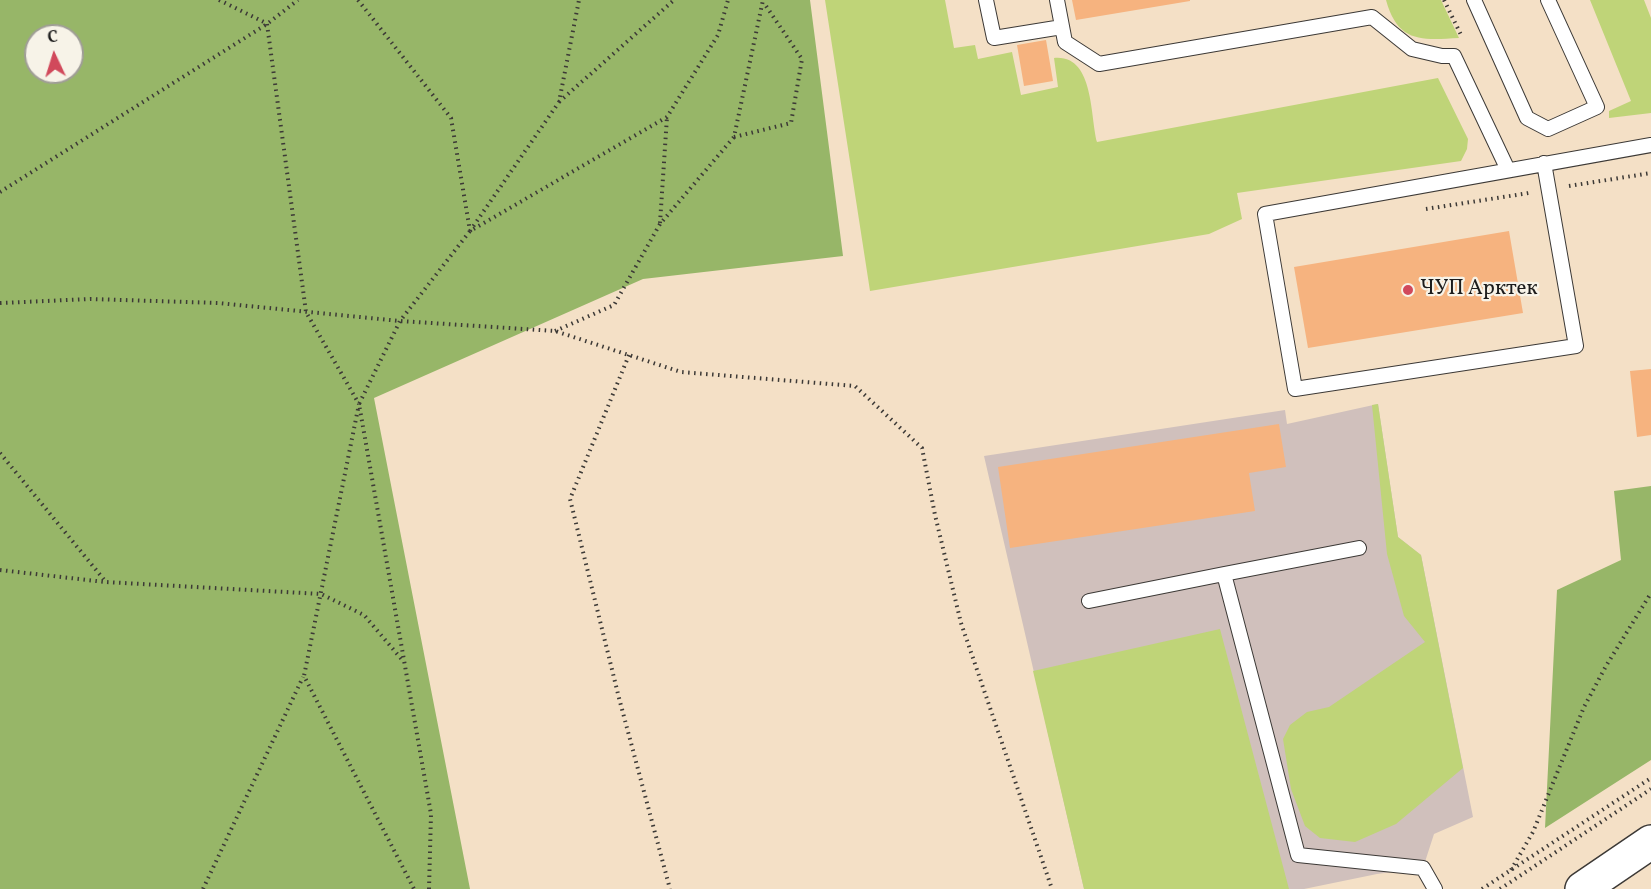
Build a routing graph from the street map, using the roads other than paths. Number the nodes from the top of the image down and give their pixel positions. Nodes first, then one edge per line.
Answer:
1 (986, 0) edge
2 (1057, 0) edge
3 (1474, 0) edge
4 (1548, 0) edge
5 (1062, 27) junction
6 (1651, 145) edge
7 (1545, 163) junction
8 (1508, 170) junction
9 (1359, 548) dead end
10 (1224, 574) junction
11 (1089, 601) dead end
12 (1651, 842) edge
13 (1435, 889) edge
14 (1582, 889) edge

1 - 5 lane
2 - 5 lane
3 - 4 lane
5 - 8 lane
6 - 7 lane
7 - 8 lane
7 - 8 lane
9 - 10 lane
10 - 11 lane
10 - 13 lane
12 - 14 main road

